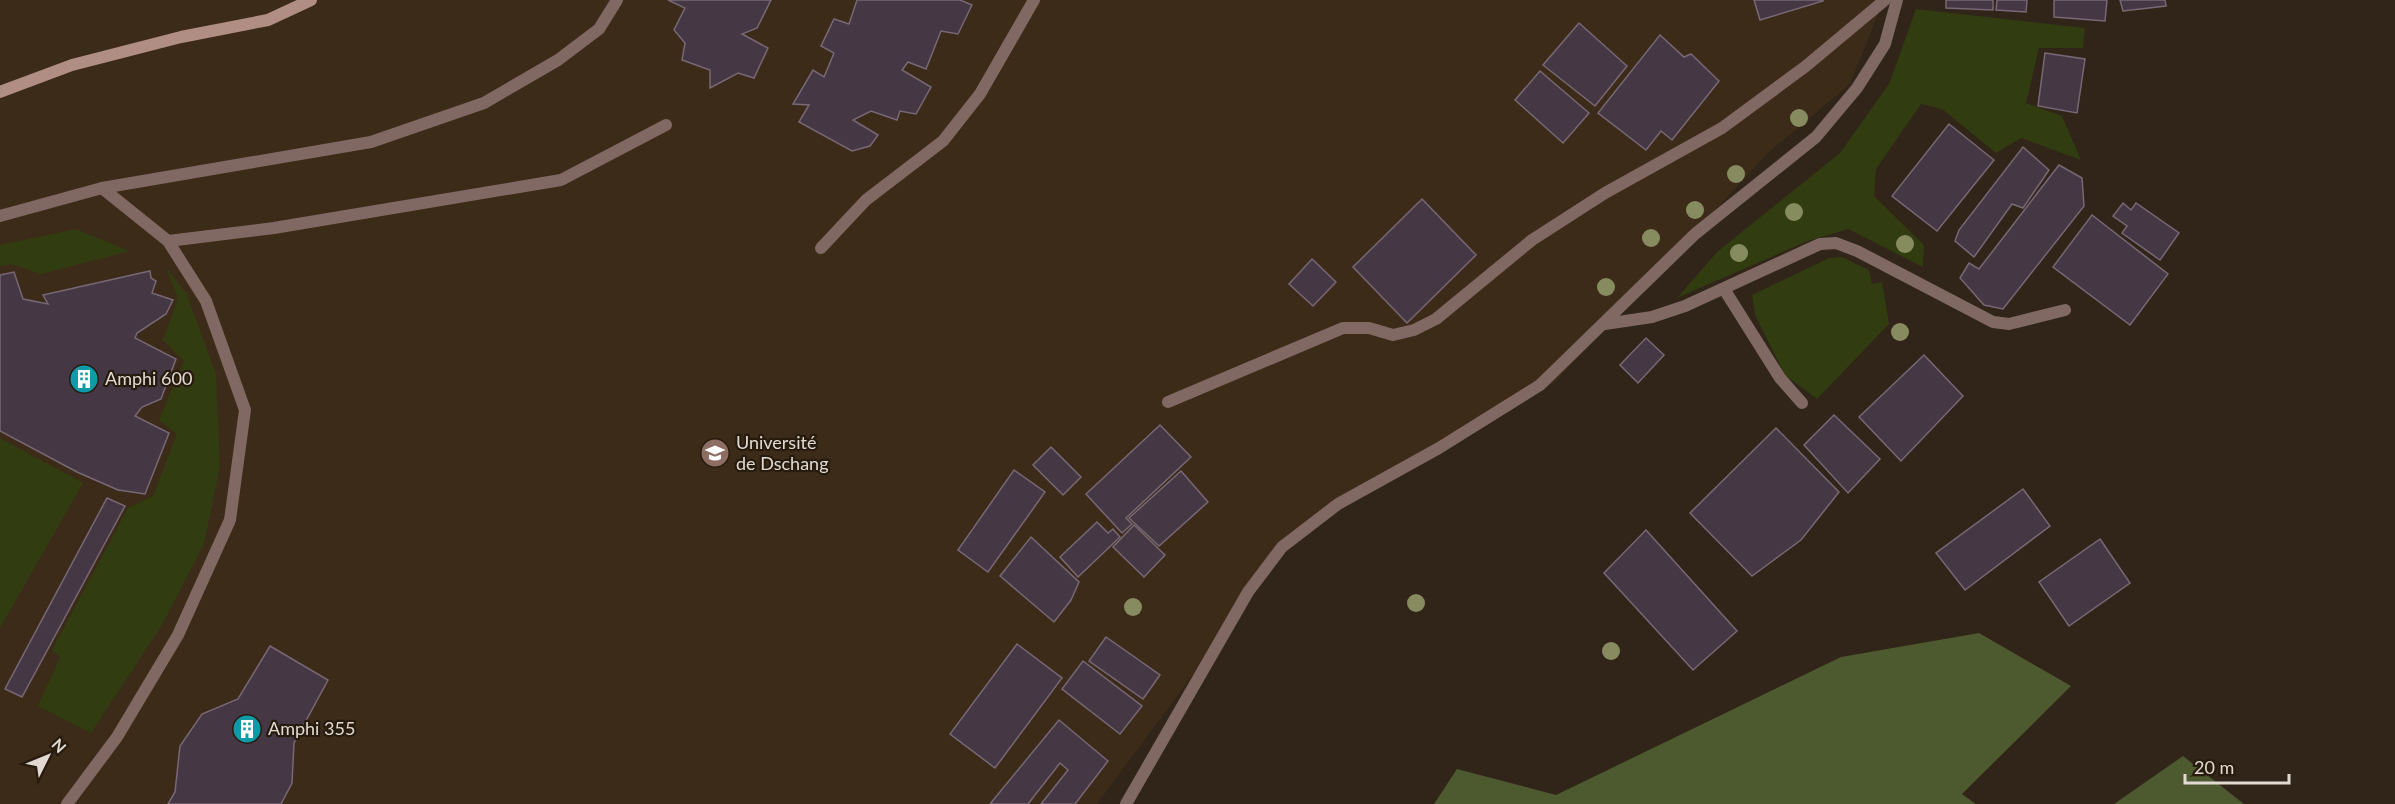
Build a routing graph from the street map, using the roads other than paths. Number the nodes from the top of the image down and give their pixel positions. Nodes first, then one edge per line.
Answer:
1 (311, 0) edge
2 (617, 0) edge
3 (1034, 0) edge
4 (1885, 0) edge
5 (1898, 0) edge
6 (0, 92) edge
7 (666, 124) dead end
8 (102, 188) junction
9 (0, 216) edge
10 (168, 241) junction
11 (821, 248) dead end
12 (1724, 289) junction
13 (2065, 310) dead end
14 (1605, 324) junction
15 (1168, 402) dead end
16 (1802, 403) dead end
17 (67, 804) edge
18 (1126, 804) edge

1 - 6 street
2 - 8 street
3 - 11 street
4 - 15 street
5 - 14 street
7 - 10 street
8 - 9 street
8 - 10 street
10 - 17 street
12 - 13 street
12 - 14 street
12 - 16 street
14 - 18 street

